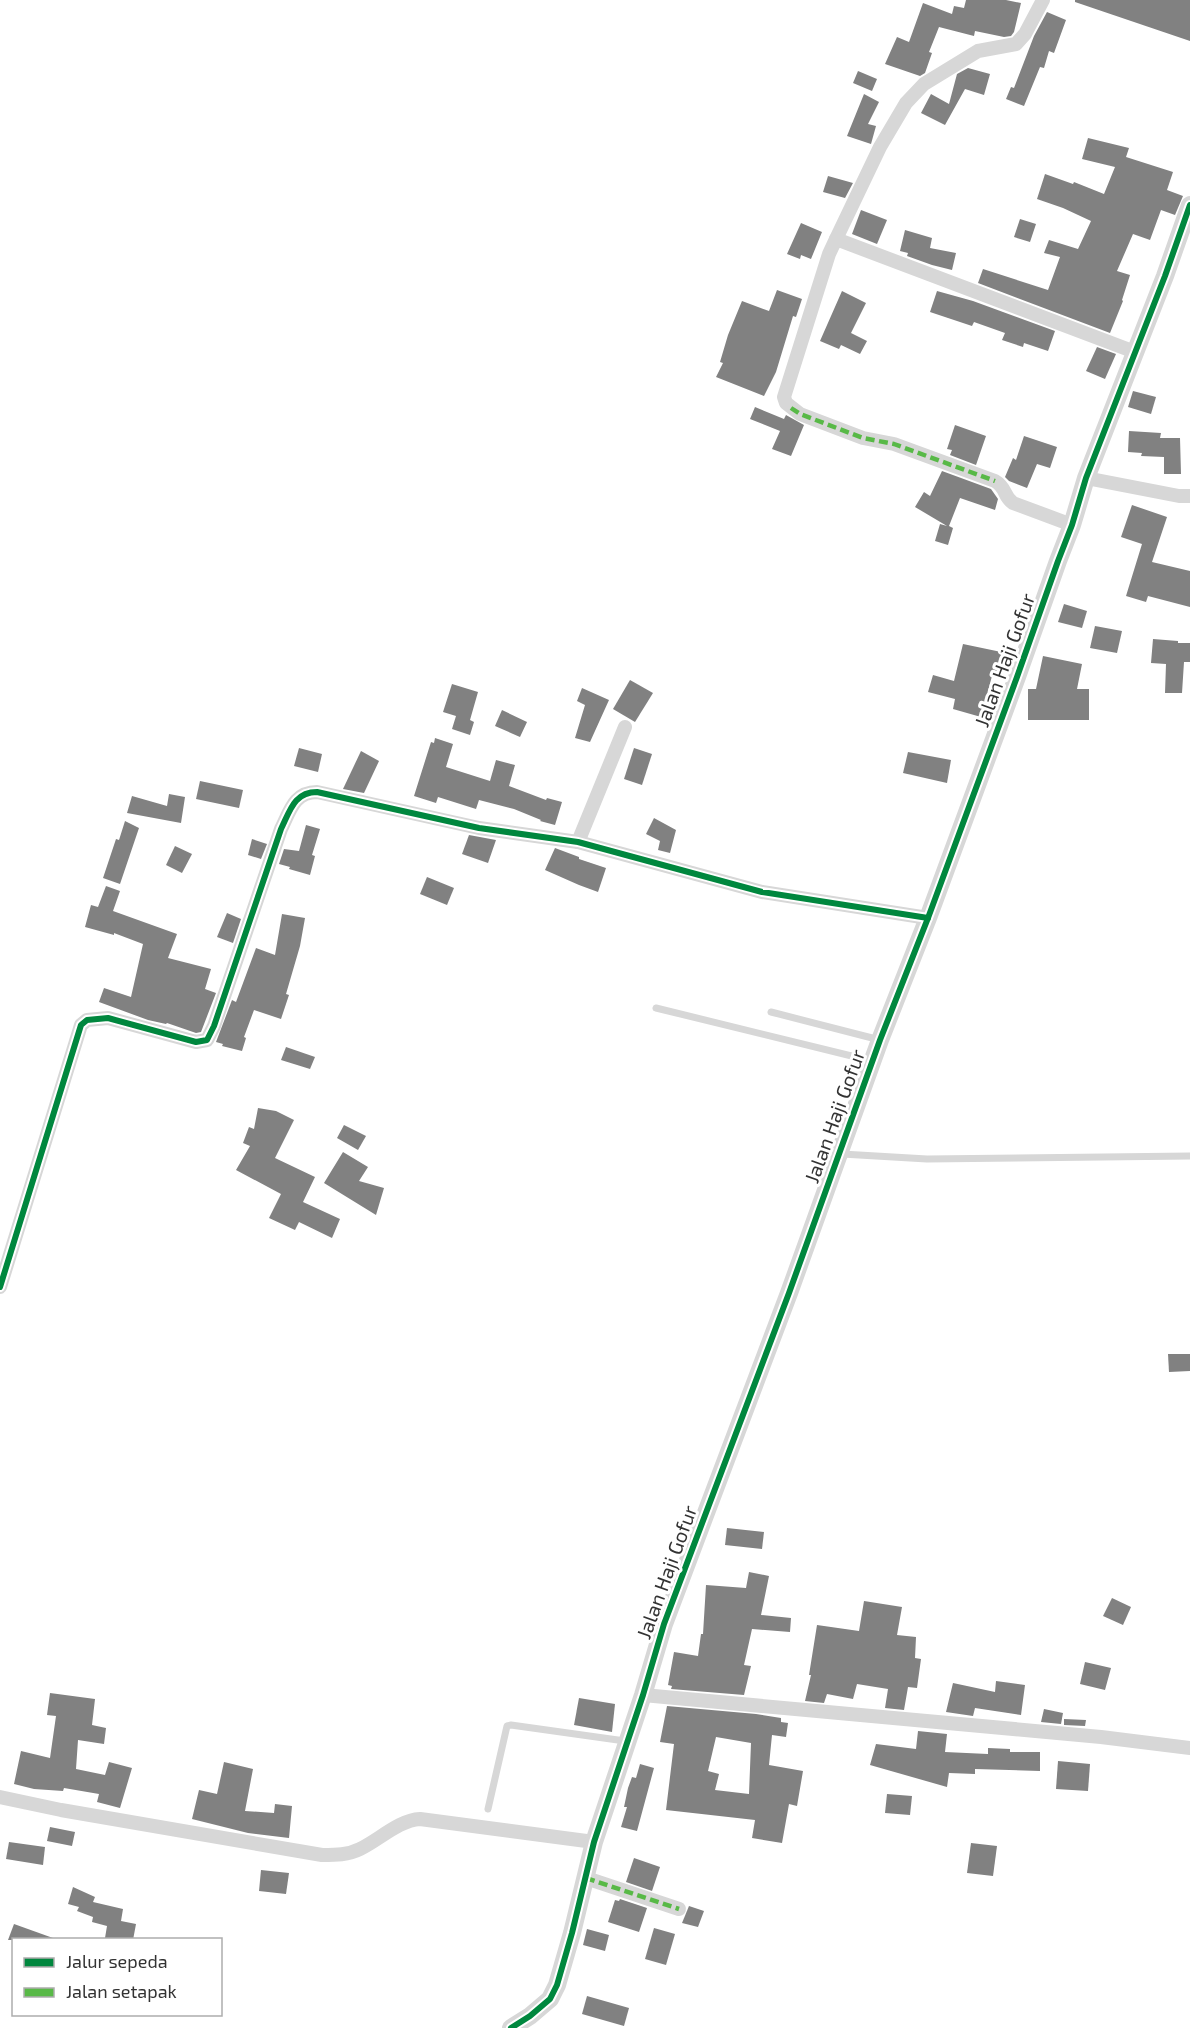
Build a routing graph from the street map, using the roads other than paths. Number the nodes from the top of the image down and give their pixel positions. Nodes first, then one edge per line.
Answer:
1 (1043, 0) edge
2 (1190, 205) edge
3 (836, 239) junction
4 (1135, 352) junction
5 (1086, 478) junction
6 (1190, 496) edge
7 (1072, 525) junction
8 (625, 727) dead end
9 (578, 842) junction
10 (928, 918) junction
11 (656, 1008) dead end
12 (771, 1012) dead end
13 (880, 1040) junction
14 (872, 1061) junction
15 (839, 1154) junction
16 (1190, 1156) edge
17 (0, 1287) edge
18 (643, 1695) junction
19 (627, 1742) junction
20 (1190, 1748) edge
21 (0, 1797) edge
22 (489, 1809) dead end
23 (594, 1842) junction
24 (586, 1878) junction
25 (679, 1909) dead end
26 (511, 2028) edge

1 - 3 street
2 - 4 street, Jalan Haji Gofur
3 - 4 street
3 - 7 street
4 - 5 street, Jalan Haji Gofur
5 - 6 street
5 - 7 street, Jalan Haji Gofur
7 - 10 street, Jalan Haji Gofur
8 - 9 street
9 - 10 street
9 - 17 street
10 - 13 street, Jalan Haji Gofur
11 - 14 lane
12 - 13 lane
13 - 14 street, Jalan Haji Gofur
14 - 15 street, Jalan Haji Gofur
15 - 16 lane
15 - 18 street, Jalan Haji Gofur
18 - 19 street, Jalan Haji Gofur
18 - 20 street
19 - 22 lane
19 - 23 street, Jalan Haji Gofur
21 - 23 street
23 - 24 street, Jalan Haji Gofur
24 - 25 street
24 - 26 street, Jalan Haji Gofur

